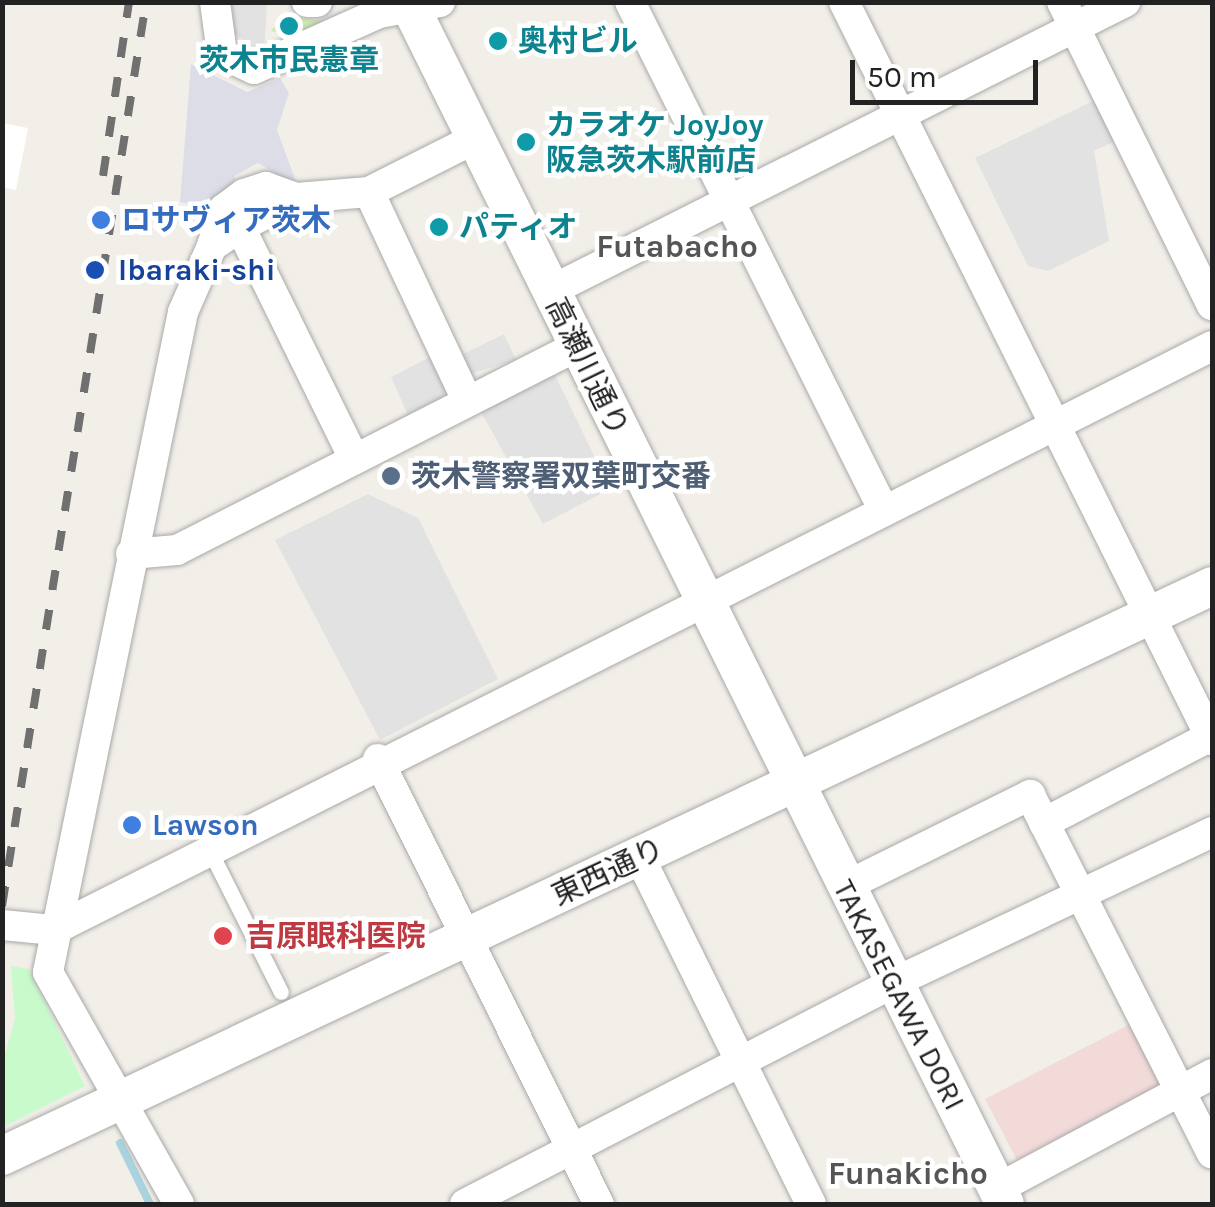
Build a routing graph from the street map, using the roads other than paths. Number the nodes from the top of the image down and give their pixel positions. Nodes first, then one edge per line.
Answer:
1 (216, 2) edge
2 (307, 2) edge
3 (317, 2) edge
4 (630, 2) edge
5 (844, 2) edge
6 (1125, 2) edge
7 (420, 3) edge
8 (1068, 15) edge
9 (900, 115) junction
10 (474, 139) junction
11 (369, 192) junction
12 (297, 198) junction
13 (732, 199) junction
14 (240, 227) junction
15 (212, 246) junction
16 (550, 291) junction
17 (1212, 305) edge
18 (577, 346) junction
19 (1212, 346) edge
20 (468, 400) junction
21 (1056, 426) junction
22 (354, 459) junction
23 (884, 511) junction
24 (131, 554) junction
25 (1212, 586) edge
26 (701, 599) junction
27 (1150, 616) junction
28 (1212, 738) edge
29 (378, 759) junction
30 (793, 785) junction
31 (1044, 823) junction
32 (1212, 832) edge
33 (208, 845) junction
34 (640, 858) junction
35 (844, 886) junction
36 (1080, 894) junction
37 (2, 925) edge
38 (53, 930) junction
39 (464, 939) junction
40 (893, 983) junction
41 (281, 992) dead end
42 (740, 1063) junction
43 (1212, 1074) edge
44 (1182, 1090) junction
45 (120, 1100) junction
46 (572, 1151) junction
47 (1212, 1153) edge
48 (2, 1156) edge
49 (1001, 1196) edge
50 (179, 1204) edge
51 (464, 1204) edge
52 (599, 1204) edge
53 (811, 1204) edge

1 - 7 street
2 - 3 street
4 - 13 street
5 - 9 street
6 - 8 street
7 - 10 street, 高瀬川通り
8 - 9 street
8 - 17 street
9 - 13 street
9 - 21 street
10 - 11 street
10 - 16 street, 高瀬川通り
11 - 12 street
11 - 20 street
12 - 14 street
12 - 15 street
13 - 16 street
13 - 23 street
14 - 15 street
14 - 22 street
15 - 24 street
16 - 18 street, 高瀬川通り
18 - 20 street
18 - 26 street, 高瀬川通り
19 - 21 street
20 - 22 street
21 - 23 street
21 - 27 street
22 - 24 street
23 - 26 street
24 - 38 street
25 - 27 street, 東西通り
26 - 29 street
26 - 30 street, 高瀬川通り
27 - 28 street
27 - 30 street, 東西通り
28 - 31 street
29 - 33 street
29 - 39 street
30 - 34 street, 東西通り
30 - 35 street, TAKASEGAWA DORI
31 - 35 street
31 - 36 street
32 - 36 street
33 - 38 street
33 - 41 lane
34 - 39 street, 東西通り
34 - 42 street
35 - 40 street, TAKASEGAWA DORI
36 - 40 street
36 - 44 street
37 - 38 street
38 - 45 street
39 - 45 street, 東西通り
39 - 46 street
40 - 42 street
40 - 49 street, TAKASEGAWA DORI
42 - 46 street
42 - 53 street
43 - 44 street
44 - 47 street
44 - 49 street
45 - 48 street, 東西通り
45 - 50 street
46 - 51 street
46 - 52 street

